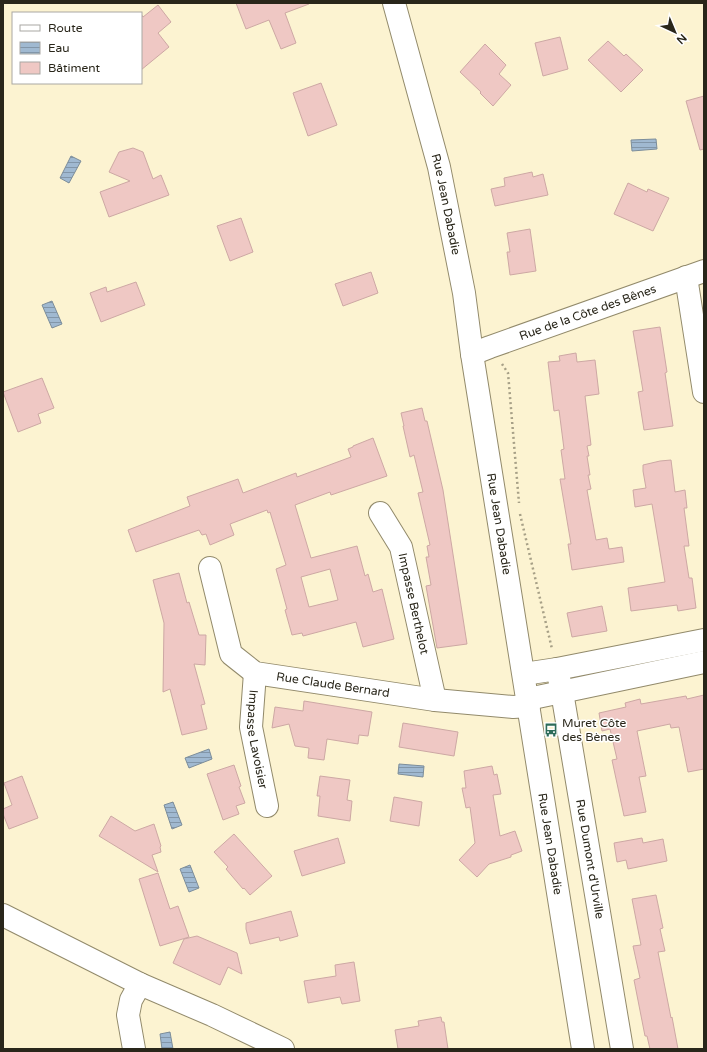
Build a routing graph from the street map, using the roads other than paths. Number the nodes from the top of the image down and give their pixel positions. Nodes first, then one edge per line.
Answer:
1 (394, 3) edge
2 (695, 274) edge
3 (472, 354) junction
4 (704, 392) edge
5 (380, 513) dead end
6 (210, 568) dead end
7 (704, 640) edge
8 (704, 662) edge
9 (557, 669) junction
10 (255, 673) junction
11 (524, 674) junction
12 (562, 692) junction
13 (435, 700) junction
14 (528, 702) junction
15 (267, 806) dead end
16 (3, 915) edge
17 (140, 984) junction
18 (134, 1049) edge
19 (283, 1049) edge
20 (583, 1049) edge
21 (622, 1049) edge

1 - 3 street, Rue Jean Dabadie
2 - 3 street, Rue de la Côte des Bênes
2 - 4 street
3 - 11 street, Rue Jean Dabadie
5 - 13 street, Impasse Berthelot
6 - 10 street, Rue Claude Bernard
7 - 9 street
8 - 12 street, Rue Claude Bernard
9 - 11 street
9 - 12 street, Rue Dumont d'Urville
10 - 13 street, Rue Claude Bernard
10 - 15 street, Impasse Lavoisier
11 - 14 street, Rue Jean Dabadie
12 - 14 street, Rue Claude Bernard
12 - 21 street, Rue Dumont d'Urville
13 - 14 street, Rue Claude Bernard
14 - 20 street, Rue Jean Dabadie
16 - 17 street
17 - 18 street
17 - 19 street

